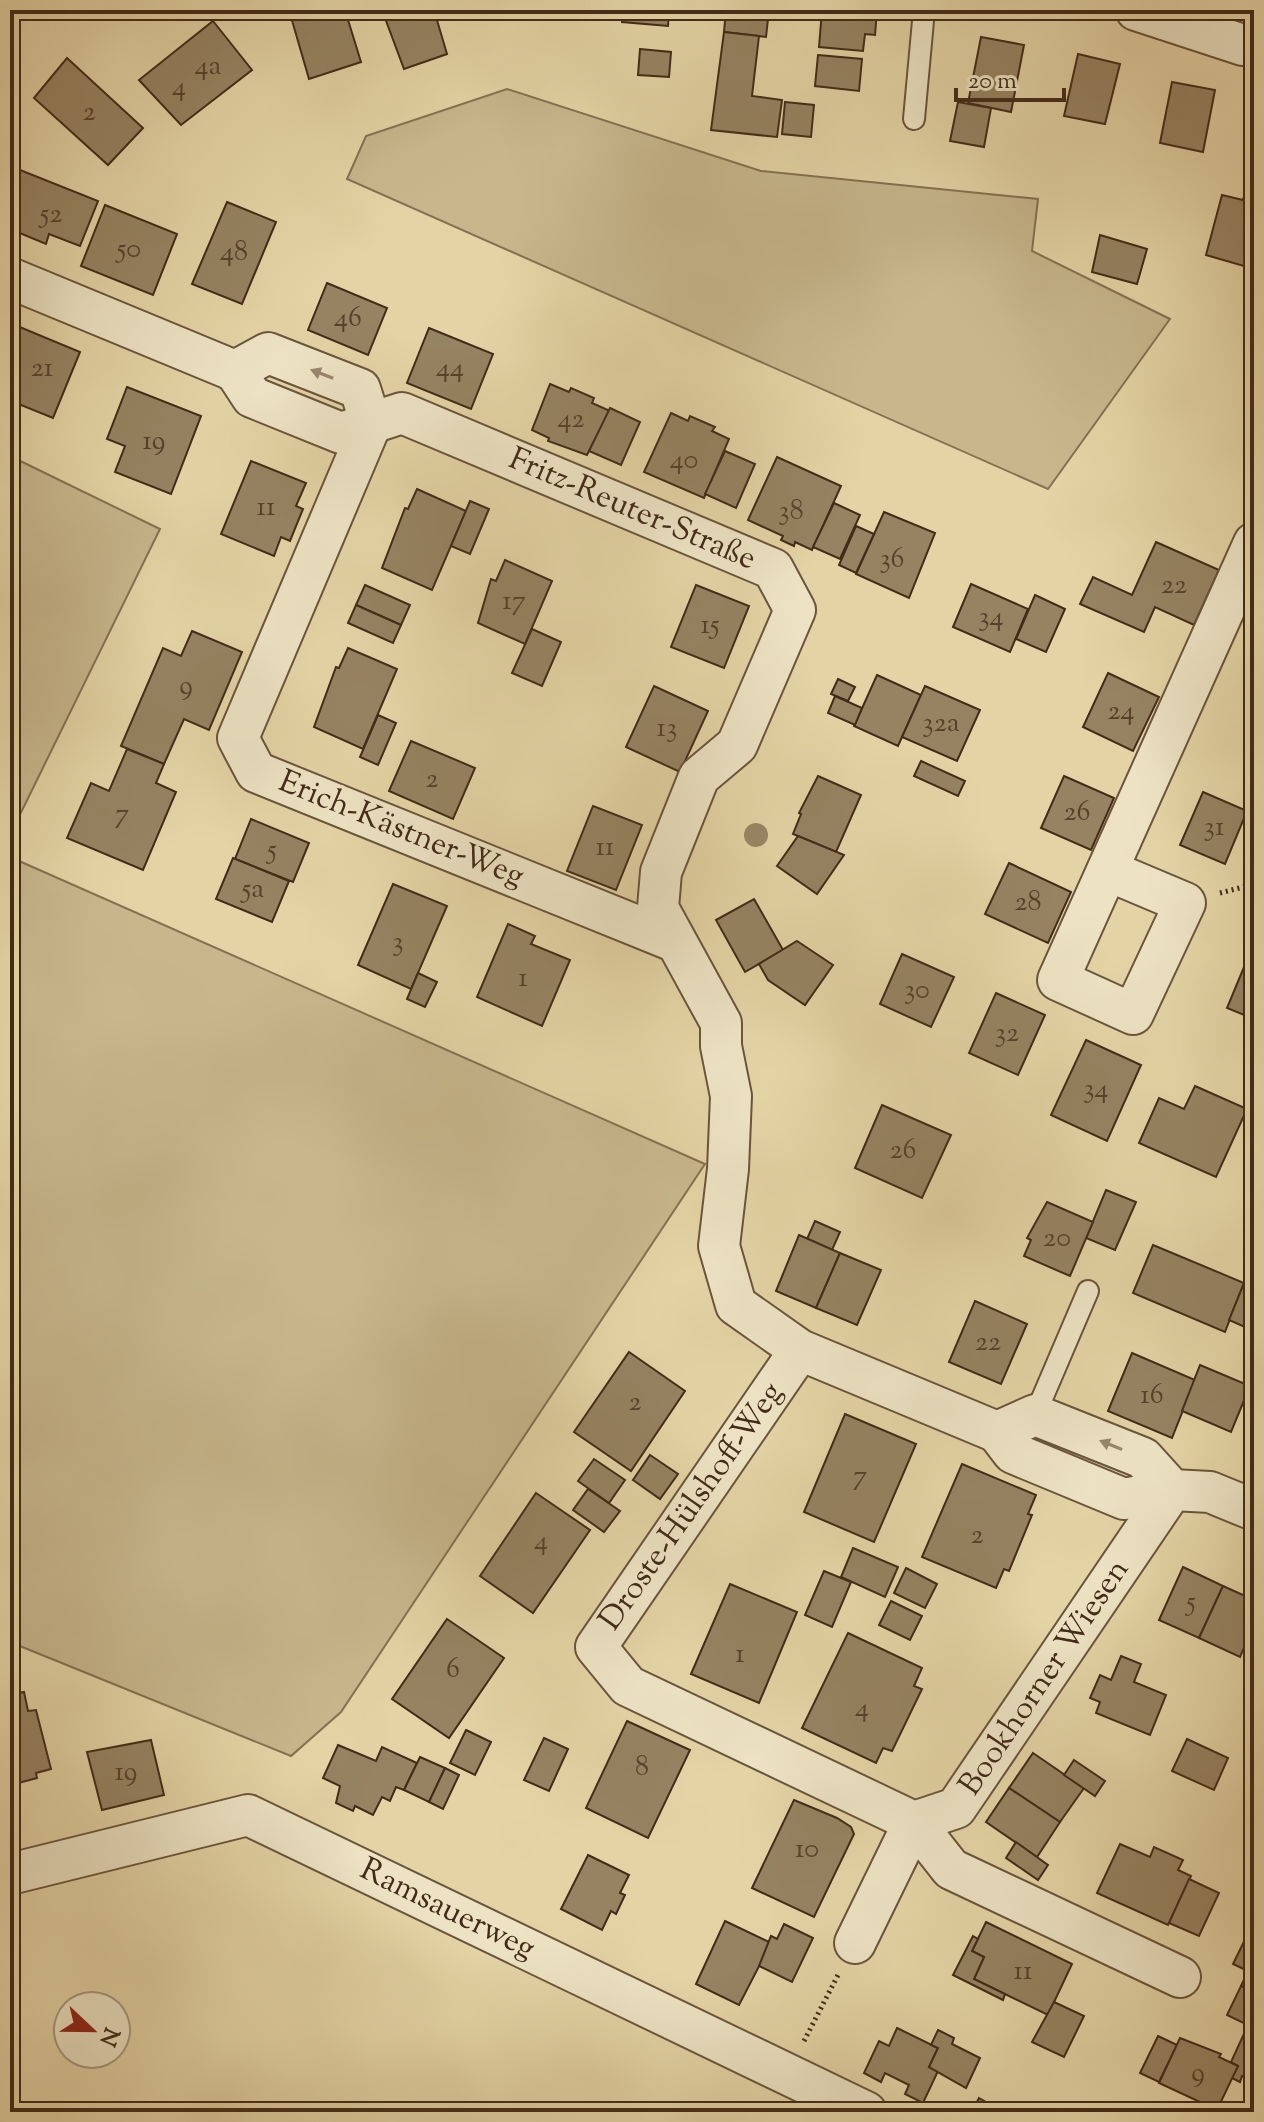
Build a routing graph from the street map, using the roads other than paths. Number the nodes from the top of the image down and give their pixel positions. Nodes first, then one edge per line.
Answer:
1 (924, 10) edge
2 (1136, 10) edge
3 (1243, 45) dead end
4 (914, 119) dead end
5 (10, 278) edge
6 (371, 424) junction
7 (1254, 543) edge
8 (1109, 871) dead end
9 (674, 941) junction
10 (1088, 1291) dead end
11 (800, 1350) junction
12 (1035, 1415) junction
13 (997, 1432) junction
14 (1172, 1490) junction
15 (1254, 1510) edge
16 (914, 1822) junction
17 (10, 1874) edge
18 (855, 1943) road end
19 (1180, 1977) dead end
20 (866, 2112) edge

1 - 4 lane
2 - 3 street
5 - 6 street
6 - 9 street, Erich-Kästner-Weg
6 - 9 street, Fritz-Reuter-Straße
7 - 8 street
9 - 11 street, Fritz-Reuter-Straße
10 - 12 lane
11 - 13 street, Fritz-Reuter-Straße
11 - 16 street, Droste-Hülshoff-Weg
12 - 13 street
14 -> 12 street
13 - 14 street, Fritz-Reuter-Straße
14 - 15 street, Fritz-Reuter-Straße
14 - 16 street, Bookhorner Wiesen
16 - 18 street
16 - 19 street
17 - 20 street, Ramsauerweg

